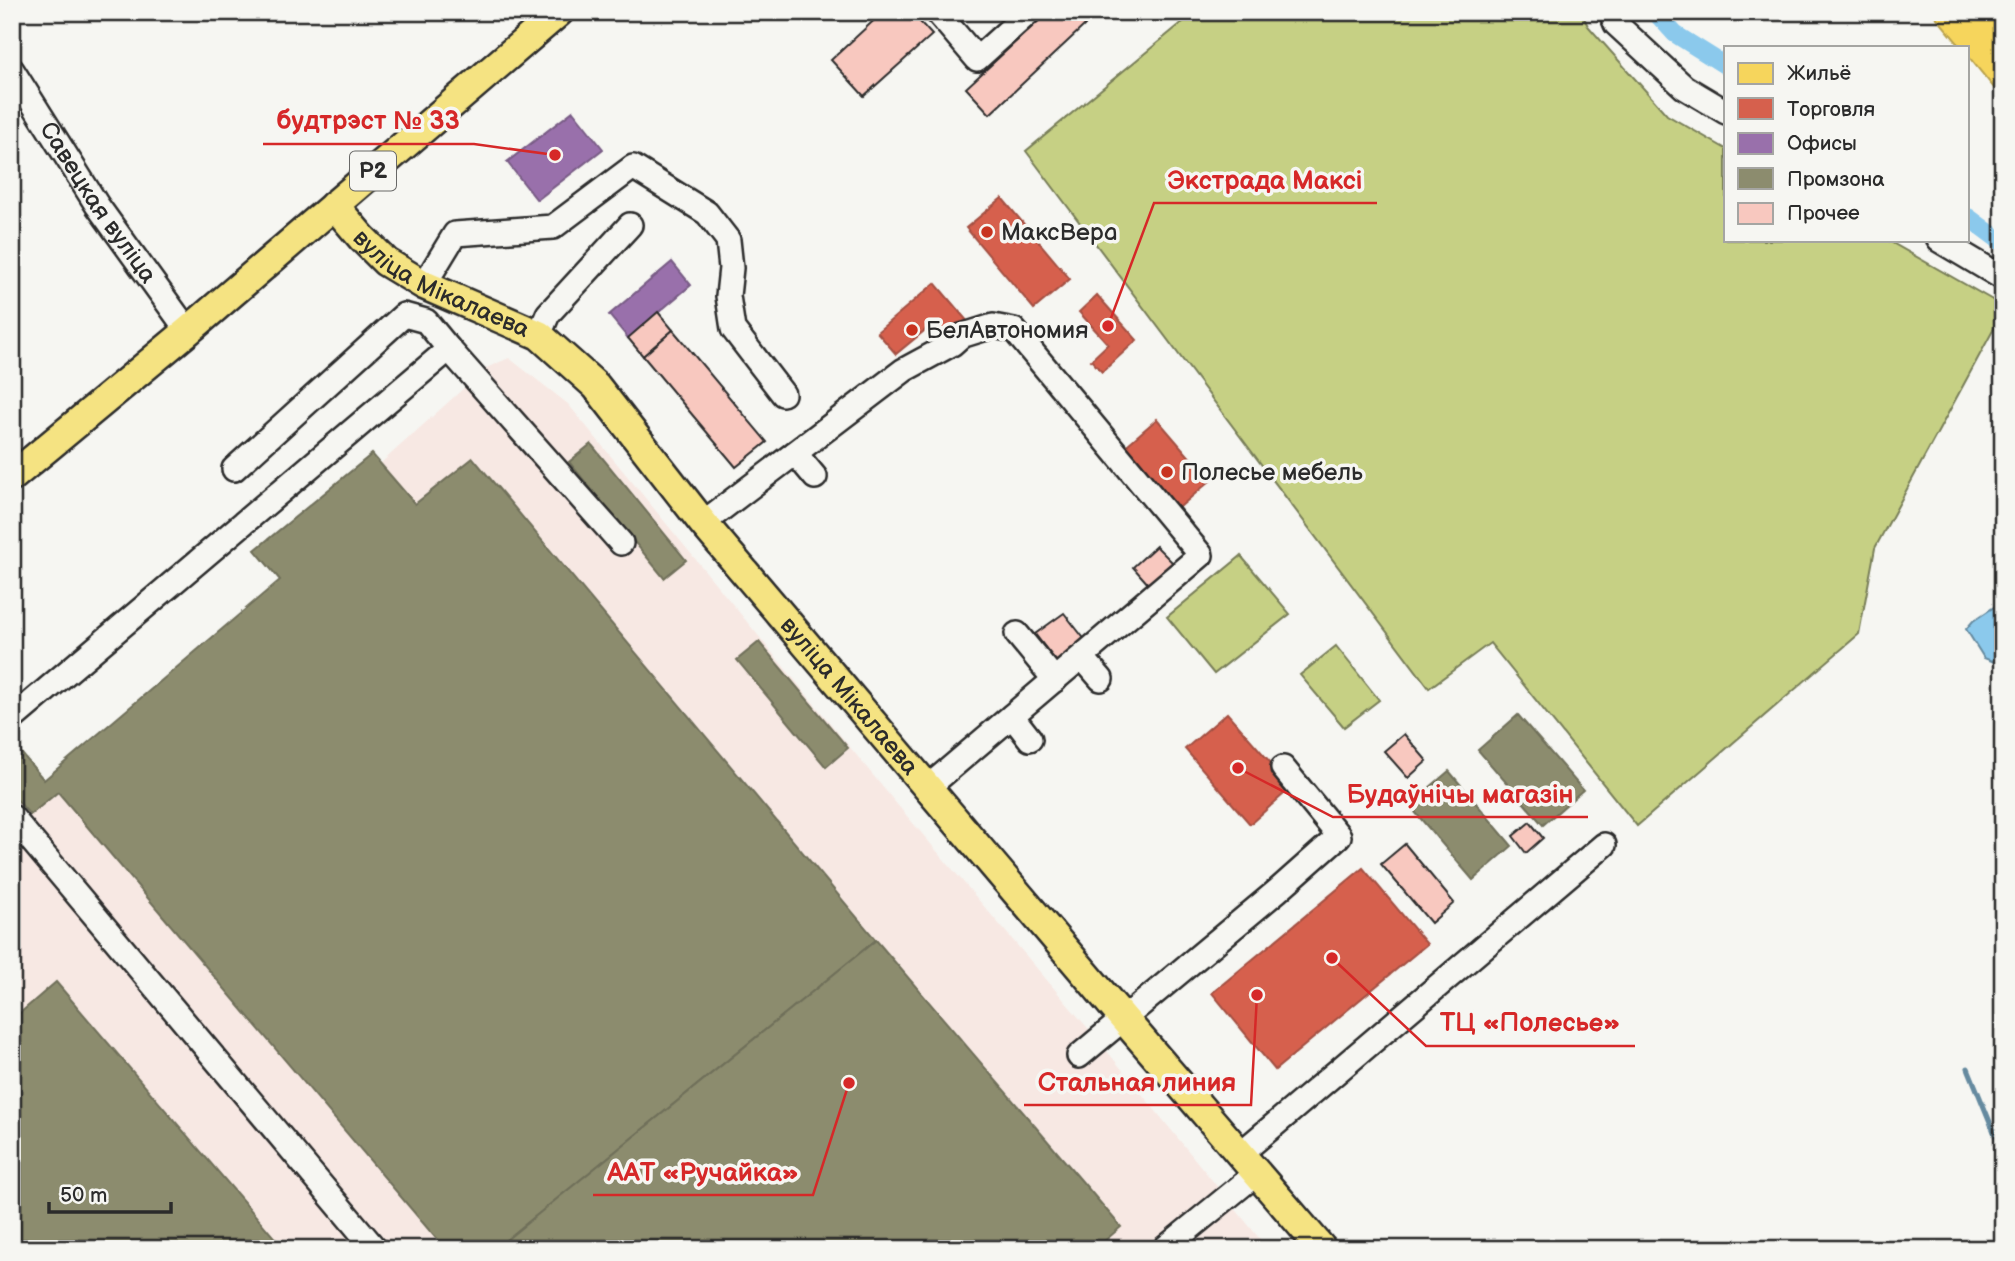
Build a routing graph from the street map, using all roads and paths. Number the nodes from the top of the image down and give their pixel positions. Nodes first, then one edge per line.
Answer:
1 (559, 12) edge
2 (937, 12) edge
3 (1029, 12) edge
4 (1611, 12) edge
5 (12, 70) edge
6 (1724, 111) edge
7 (334, 205) junction
8 (630, 225) dead end
9 (1942, 242) edge
10 (2003, 278) edge
11 (431, 289) junction
12 (426, 321) junction
13 (188, 331) junction
14 (539, 335) junction
15 (449, 349) junction
16 (783, 394) dead end
17 (795, 453) junction
18 (234, 469) dead end
19 (12, 477) edge
20 (815, 477) dead end
21 (703, 523) junction
22 (621, 543) dead end
23 (1017, 634) dead end
24 (1082, 657) junction
25 (1055, 680) junction
26 (1101, 680) dead end
27 (1012, 716) junction
28 (12, 719) edge
29 (1030, 739) dead end
30 (1283, 768) dead end
31 (927, 788) junction
32 (12, 817) edge
33 (1604, 845) dead end
34 (1123, 1018) junction
35 (1079, 1056) dead end
36 (1249, 1163) junction
37 (375, 1249) edge
38 (1164, 1249) edge
39 (1322, 1249) edge

1 - 7 main road, Р2
2 - 3 street
4 - 6 street
5 - 13 street, Савецкая вуліца
7 - 11 main road, вуліца Мікалаева
7 - 13 main road, Р2
8 - 14 street
9 - 10 street
11 - 12 street
11 - 14 main road, вуліца Мікалаева
11 - 16 street
12 - 15 street
12 - 18 street
13 - 19 main road, Р2
14 - 21 main road, вуліца Мікалаева
15 - 22 street
15 - 28 street
17 - 20 street
17 - 21 street
17 - 24 street
21 - 31 main road, вуліца Мікалаева
23 - 25 street
24 - 25 street
24 - 26 street
25 - 27 street
27 - 29 street
27 - 31 street
30 - 34 street
31 - 34 main road, вуліца Мікалаева
32 - 37 street
33 - 36 street
34 - 35 street
34 - 36 main road, вуліца Мікалаева
36 - 38 street
36 - 39 main road, вуліца Мікалаева

